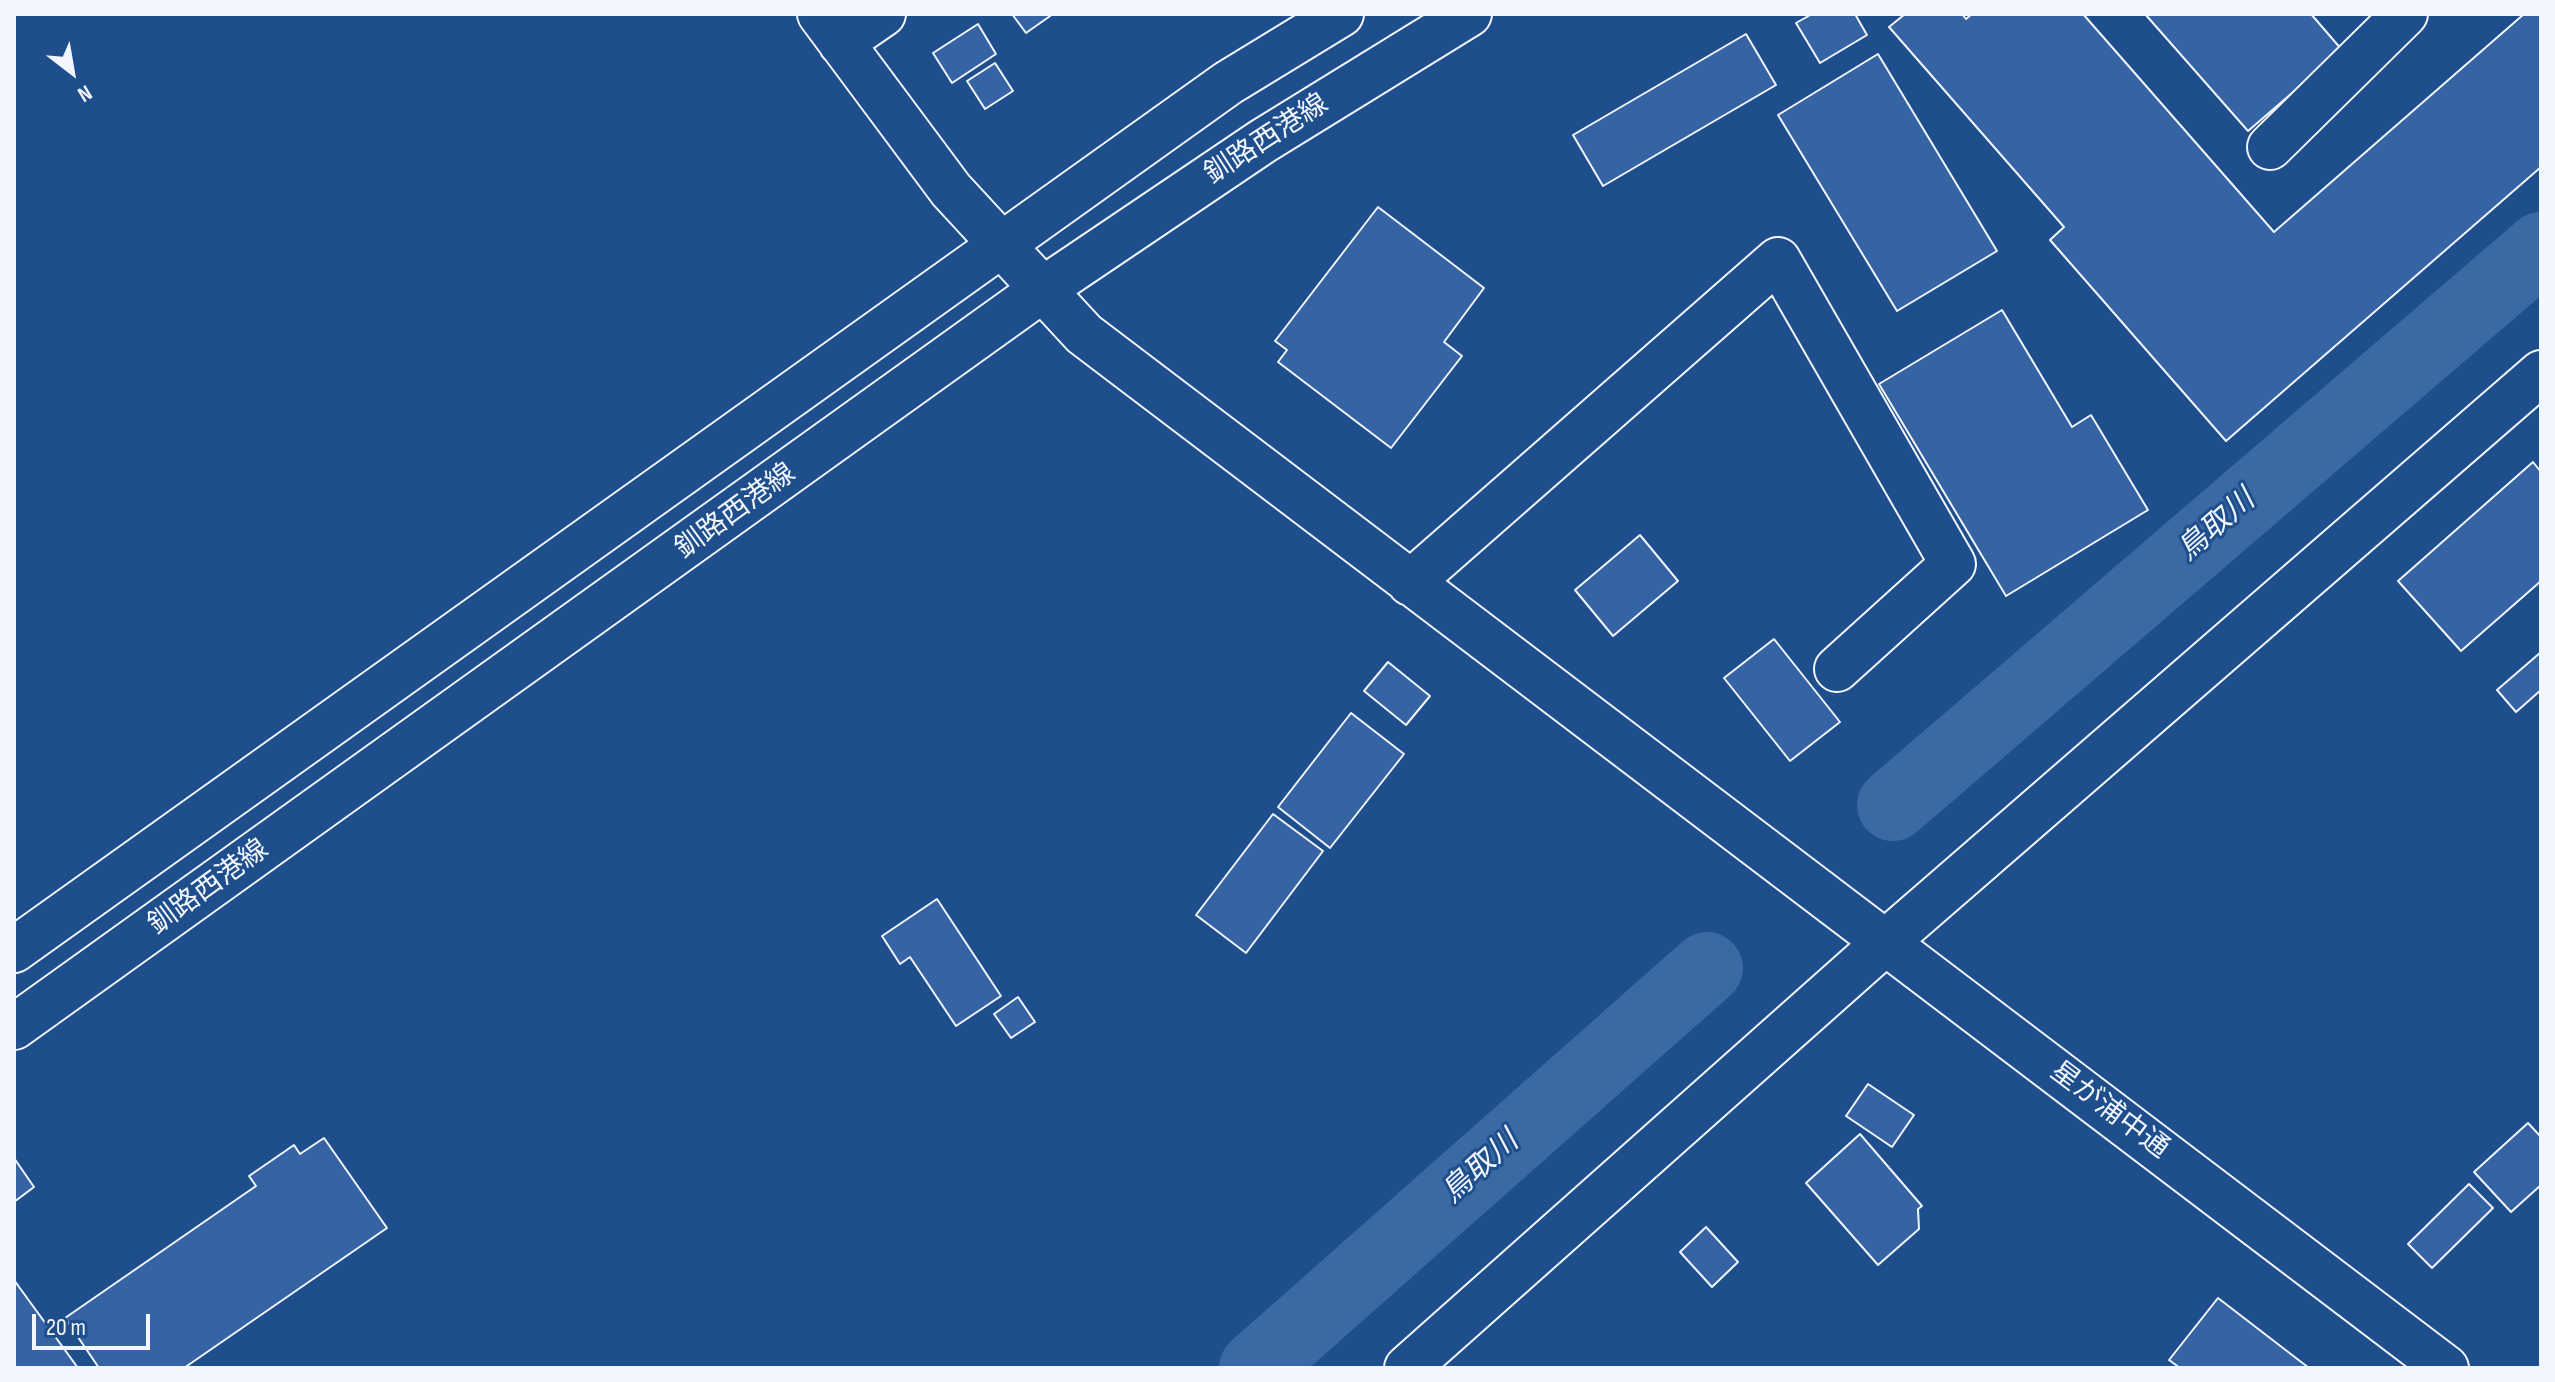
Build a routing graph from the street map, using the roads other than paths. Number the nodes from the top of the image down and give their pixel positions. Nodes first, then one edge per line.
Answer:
1 (883, 14) edge
2 (1341, 14) edge
3 (1469, 14) edge
4 (2405, 14) edge
5 (830, 29) edge
6 (2270, 147) dead end
7 (1001, 245) junction
8 (1042, 290) junction
9 (2541, 373) edge
10 (1410, 583) junction
11 (1837, 669) dead end
12 (1887, 941) junction
13 (14, 950) edge
14 (14, 1027) edge
15 (1407, 1368) edge
16 (2446, 1368) edge

1 - 5 street
2 - 7 street
3 - 8 street, 釧路西港線
4 - 6 street
5 - 7 street, 星が浦中通
7 - 8 street, 星が浦中通
7 - 13 street
8 - 10 street, 星が浦中通
8 - 14 street, 釧路西港線
9 - 12 street
10 - 11 street
10 - 12 street, 星が浦中通
12 - 15 street
12 - 16 street, 星が浦中通

